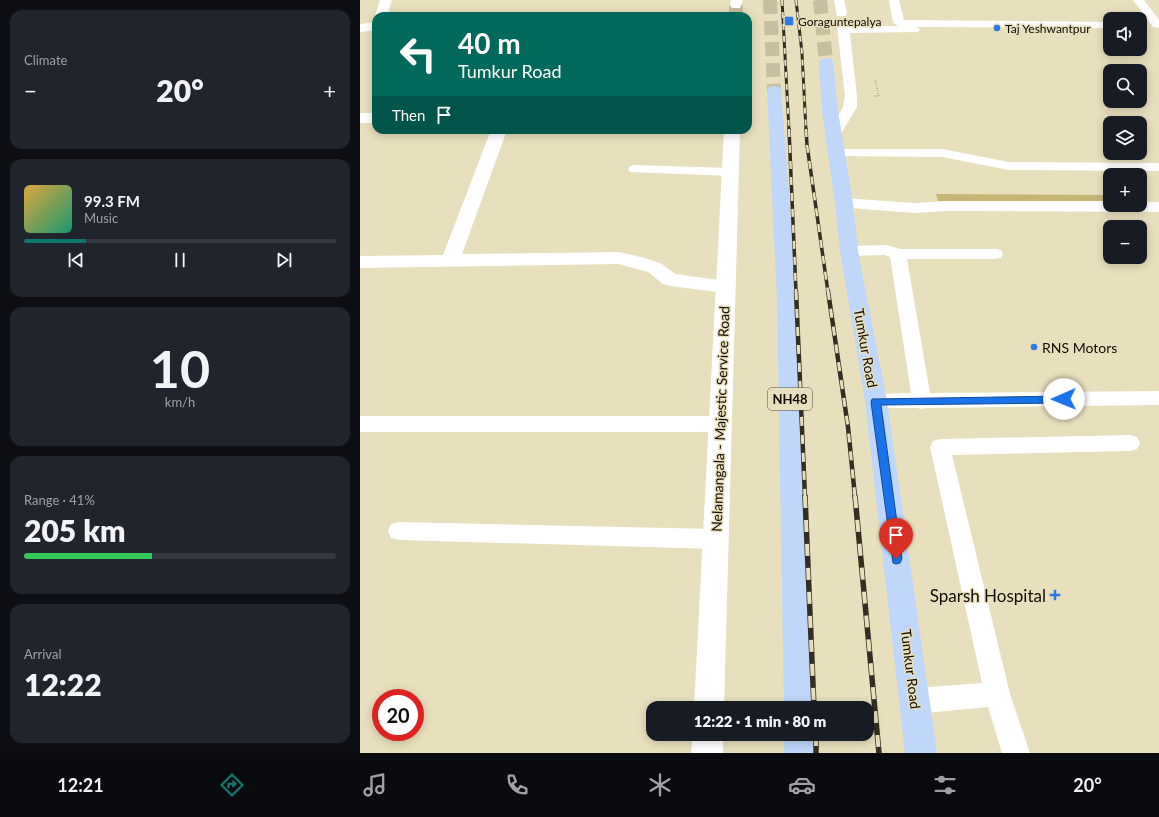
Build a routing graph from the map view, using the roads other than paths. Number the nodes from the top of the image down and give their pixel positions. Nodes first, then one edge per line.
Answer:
1 (386, 0) edge
2 (839, 0) edge
3 (894, 0) edge
4 (382, 12) edge
5 (1147, 17) edge
6 (842, 23) junction
7 (1051, 24) junction
8 (1103, 25) edge
9 (1147, 25) edge
10 (372, 26) edge
11 (360, 28) edge
12 (828, 79) tunnel mouth
13 (774, 90) tunnel mouth
14 (360, 118) edge
15 (372, 118) edge
16 (498, 134) edge
17 (732, 134) edge
18 (836, 144) junction
19 (1159, 167) edge
20 (635, 169) dead end
21 (730, 172) junction
22 (1103, 192) edge
23 (1147, 192) edge
24 (1159, 192) edge
25 (844, 203) junction
26 (1159, 207) edge
27 (850, 251) junction
28 (898, 254) junction
29 (995, 254) dead end
30 (450, 261) junction
31 (360, 262) edge
32 (726, 287) junction
33 (1159, 398) edge
34 (876, 402) junction
35 (922, 402) junction
36 (360, 424) edge
37 (720, 424) junction
38 (1130, 443) dead end
39 (399, 530) dead end
40 (715, 539) junction
41 (997, 694) junction
42 (709, 701) edge
43 (799, 701) edge
44 (915, 701) junction
45 (708, 741) edge
46 (799, 741) edge
47 (707, 753) edge
48 (800, 753) edge
49 (921, 753) edge
50 (1016, 753) edge

1 - 4 street
2 - 6 lane
3 - 7 lane
5 - 9 lane
6 - 7 lane
6 - 18 lane
7 - 8 lane
10 - 11 street
12 - 18 highway, Tumkur Road
13 - 43 highway, NH48
14 - 15 street
16 - 30 street
17 - 21 street, Nelamangala - Majestic Service Road
18 - 19 lane
18 - 25 highway, Tumkur Road
20 - 21 lane
21 - 32 street, Nelamangala - Majestic Service Road
22 - 25 street
23 - 24 street
25 - 26 street
25 - 27 highway, Tumkur Road
27 - 28 lane
27 - 34 highway, Tumkur Road
28 - 29 lane
28 - 35 lane
30 - 31 street
30 - 32 street
32 - 37 street, Nelamangala - Majestic Service Road
33 - 35 lane
34 - 35 lane
34 - 44 highway, Tumkur Road
36 - 37 lane
37 - 40 street, Nelamangala - Majestic Service Road
38 - 41 lane
39 - 40 lane
40 - 42 street, Nelamangala - Majestic Service Road
41 - 44 lane
41 - 50 lane
44 - 49 highway, Tumkur Road
45 - 47 street
46 - 48 highway

